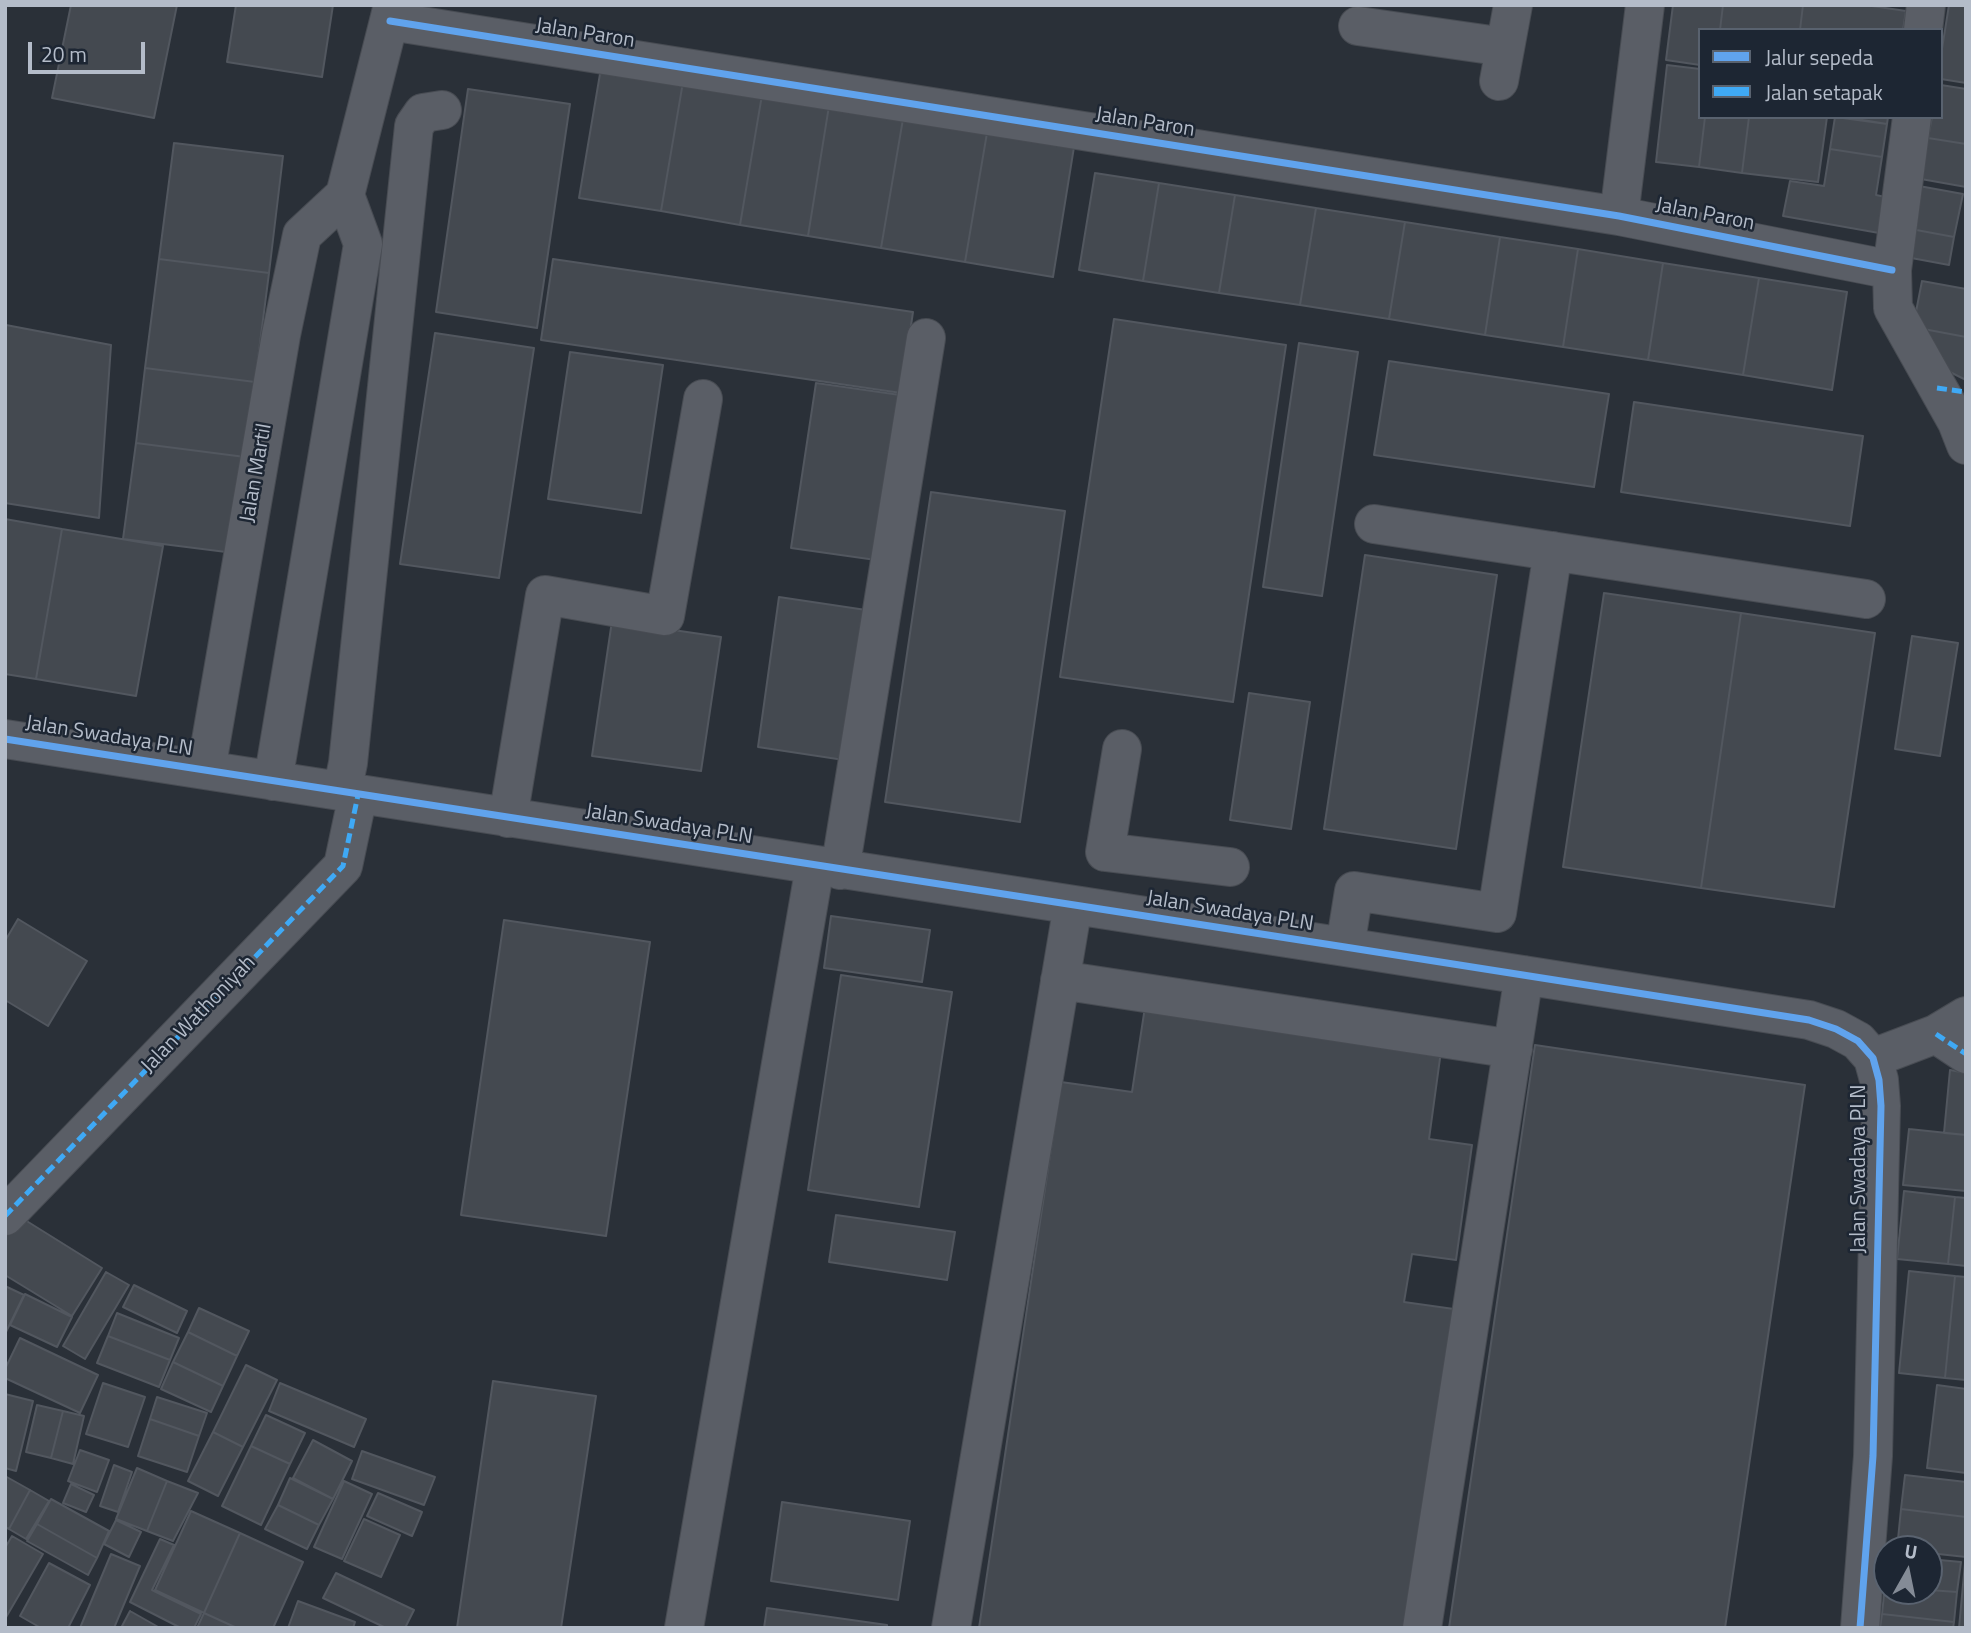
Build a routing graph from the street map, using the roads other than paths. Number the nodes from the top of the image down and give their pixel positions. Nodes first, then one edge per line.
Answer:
1 (1513, 5) edge
2 (1646, 5) edge
3 (1926, 5) edge
4 (391, 13) edge
5 (1358, 26) dead end
6 (1923, 28) edge
7 (442, 110) dead end
8 (1912, 119) edge
9 (345, 195) junction
10 (1619, 216) junction
11 (1892, 270) junction
12 (926, 338) dead end
13 (1952, 390) edge
14 (703, 399) dead end
15 (1966, 445) edge
16 (1374, 524) dead end
17 (1553, 551) junction
18 (1866, 599) dead end
19 (5, 739) edge
20 (1122, 749) dead end
21 (206, 770) junction
22 (273, 780) junction
23 (350, 793) junction
24 (508, 818) junction
25 (1105, 852) junction
26 (1230, 867) dead end
27 (828, 868) junction
28 (1084, 907) junction
29 (1345, 947) junction
30 (1524, 975) junction
31 (1060, 979) junction
32 (1956, 1034) edge
33 (1513, 1049) junction
34 (1873, 1058) junction
35 (5, 1216) edge
36 (684, 1628) edge
37 (951, 1628) edge
38 (1422, 1628) edge
39 (1860, 1628) edge

1 - 5 street
2 - 10 street
3 - 6 street
4 - 9 street
4 - 10 street, Jalan Paron
7 - 23 street, Jalan Wathoniyah
8 - 11 street
9 - 21 street, Jalan Martil
9 - 22 street
10 - 11 street, Jalan Paron
11 - 13 street
12 - 27 street
13 - 15 street
14 - 24 street
16 - 17 street
17 - 18 street
17 - 29 street
19 - 21 street, Jalan Swadaya PLN
20 - 25 street
21 - 22 street, Jalan Swadaya PLN
22 - 23 street, Jalan Swadaya PLN
23 - 24 street, Jalan Swadaya PLN
23 - 35 street, Jalan Wathoniyah
24 - 27 street, Jalan Swadaya PLN
25 - 26 street
25 - 28 street
27 - 28 street, Jalan Swadaya PLN
27 - 36 street
28 - 29 street, Jalan Swadaya PLN
28 - 31 street
29 - 30 street, Jalan Swadaya PLN
30 - 33 street
30 - 34 street, Jalan Swadaya PLN
31 - 33 street
31 - 37 street
32 - 34 street, Jalan Swadaya PLN
33 - 38 street
34 - 39 street, Jalan Swadaya PLN

